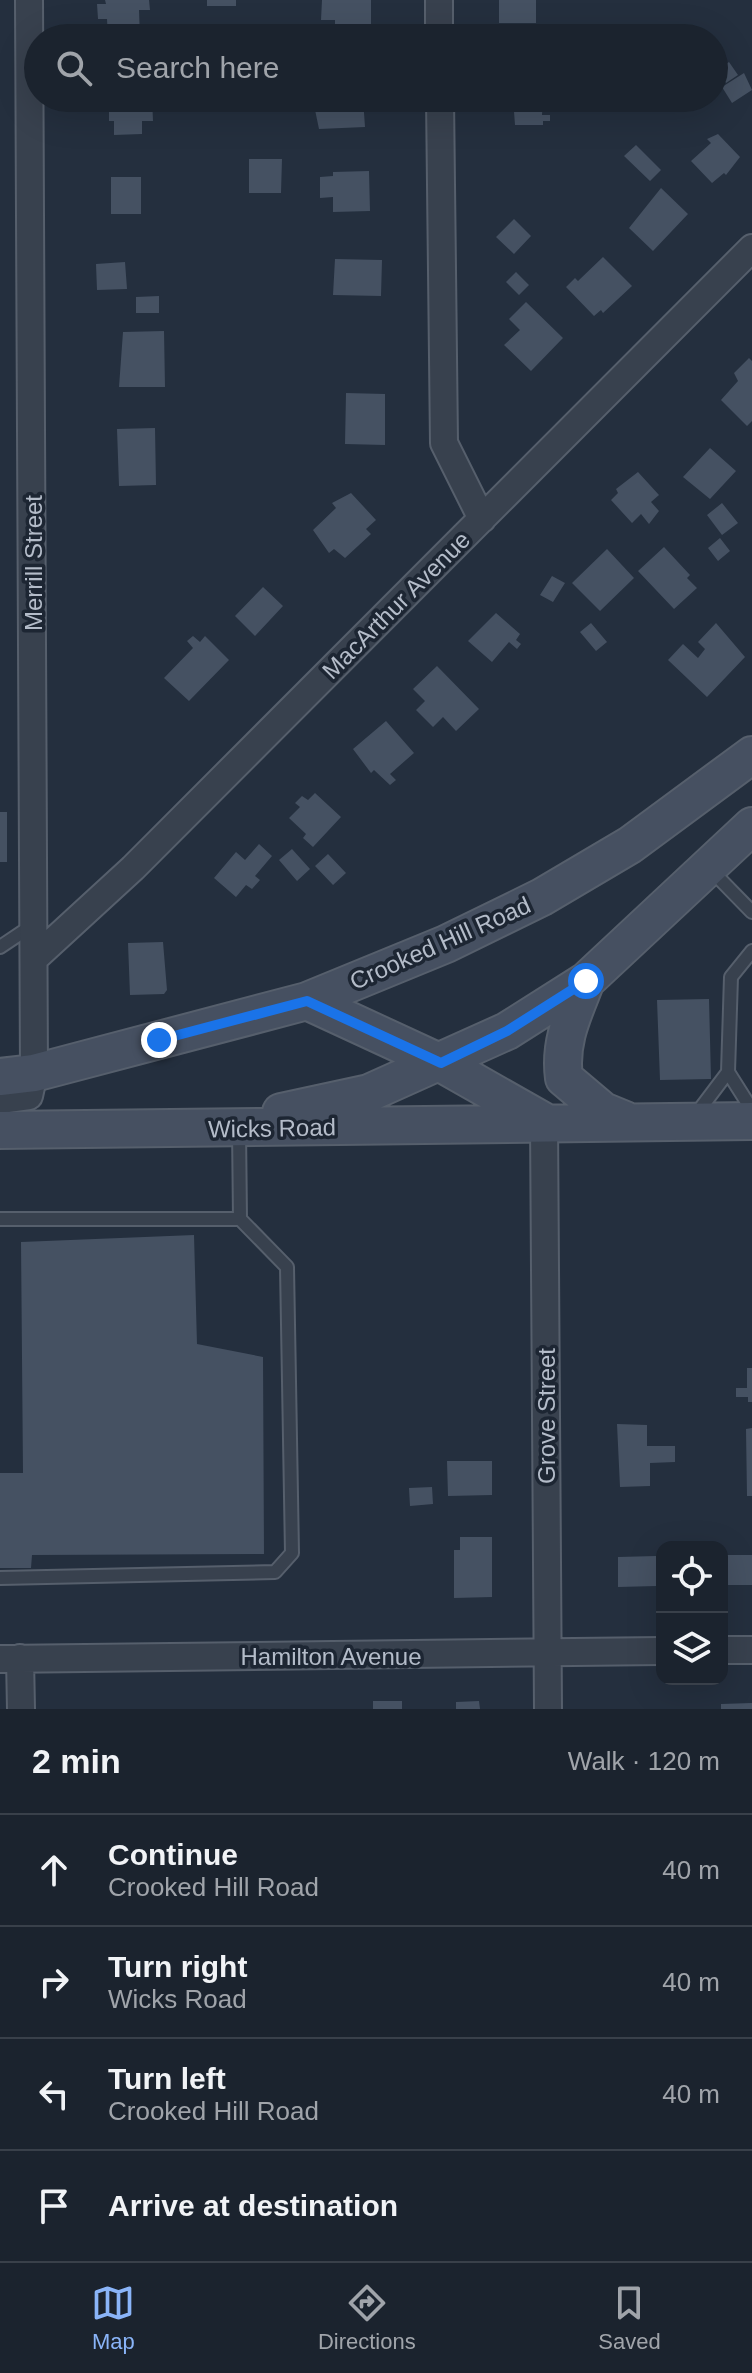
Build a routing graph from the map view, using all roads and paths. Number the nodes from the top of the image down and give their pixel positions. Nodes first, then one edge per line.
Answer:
1 (29, 0) edge
2 (439, 0) edge
3 (29, 24) edge
4 (439, 24) edge
5 (30, 112) edge
6 (440, 112) edge
7 (752, 248) edge
8 (482, 519) junction
9 (752, 755) edge
10 (752, 826) edge
11 (708, 867) junction
12 (752, 912) edge
13 (35, 923) junction
14 (0, 947) edge
15 (752, 951) edge
16 (36, 957) junction
17 (586, 981) junction
18 (307, 1001) junction
19 (441, 1063) junction
20 (728, 1072) junction
21 (17, 1075) edge
22 (0, 1100) edge
23 (752, 1110) edge
24 (692, 1121) junction
25 (752, 1121) edge
26 (544, 1122) junction
27 (630, 1122) junction
28 (239, 1129) junction
29 (0, 1130) edge
30 (173, 1130) junction
31 (0, 1219) edge
32 (240, 1219) junction
33 (0, 1578) edge
34 (728, 1650) edge
35 (752, 1650) edge
36 (656, 1651) edge
37 (548, 1652) junction
38 (10, 1658) edge
39 (21, 1709) edge
40 (548, 1709) edge

1 - 3 street, Merrill Street
2 - 4 street
5 - 13 street, Merrill Street
6 - 8 street
7 - 8 street, MacArthur Avenue
8 - 16 street, MacArthur Avenue
9 - 18 main road, Crooked Hill Road
10 - 11 main road
11 - 12 lane
11 - 17 main road
13 - 14 lane
13 - 16 street, Merrill Street
15 - 20 lane
16 - 21 street, Merrill Street
17 - 19 main road
17 - 27 main road
18 - 19 main road, Wicks Road
18 - 21 main road, Crooked Hill Road
19 - 26 main road, Wicks Road
19 - 30 main road
20 - 23 lane
20 - 24 lane
21 - 22 street
24 - 25 main road, Wicks Road
24 - 27 main road, Wicks Road
26 - 27 main road, Wicks Road
26 - 28 main road, Wicks Road
26 - 37 street, Grove Street
28 - 30 main road, Wicks Road
28 - 32 lane
29 - 30 main road, Wicks Road
31 - 32 lane
32 - 33 lane
34 - 35 street
36 - 37 street, Hamilton Avenue
37 - 38 street, Hamilton Avenue
37 - 40 street, Grove Street
38 - 39 street

